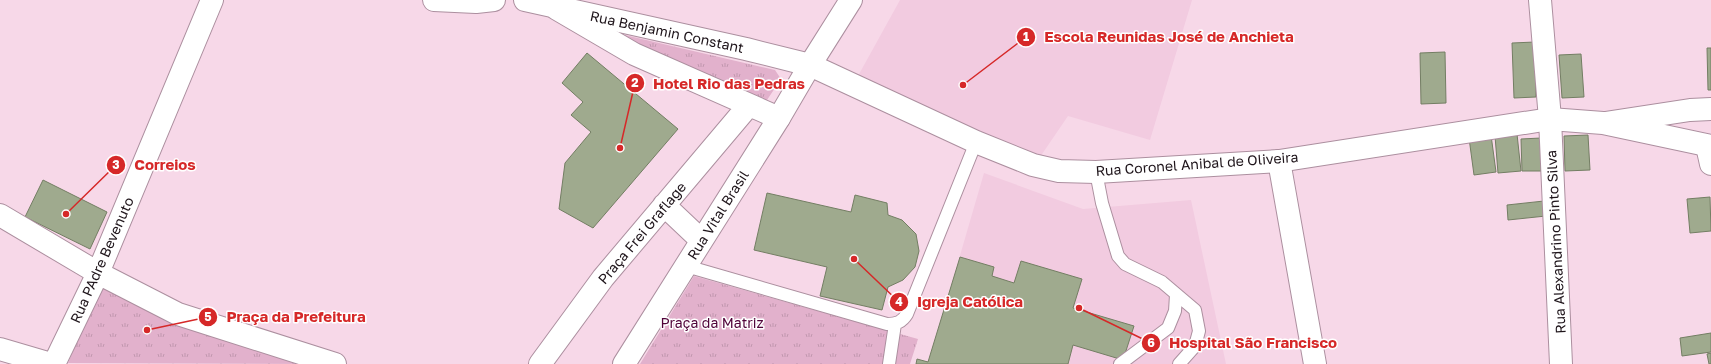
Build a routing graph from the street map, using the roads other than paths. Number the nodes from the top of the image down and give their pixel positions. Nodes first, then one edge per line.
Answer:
1 (212, 0) edge
2 (434, 0) edge
3 (494, 0) edge
4 (527, 0) edge
5 (851, 0) edge
6 (1540, 0) edge
7 (554, 7) junction
8 (810, 65) junction
9 (749, 105) junction
10 (1711, 109) edge
11 (779, 118) junction
12 (1550, 119) junction
13 (1603, 123) junction
14 (976, 142) junction
15 (1710, 152) edge
16 (1279, 161) junction
17 (1096, 172) junction
18 (664, 205) junction
19 (0, 216) edge
20 (701, 240) junction
21 (686, 266) junction
22 (98, 273) junction
23 (1176, 295) junction
24 (895, 324) junction
25 (0, 349) edge
26 (51, 364) edge
27 (54, 364) edge
28 (335, 364) edge
29 (540, 364) edge
30 (624, 364) edge
31 (889, 364) edge
32 (1120, 364) edge
33 (1179, 364) edge
34 (1315, 364) edge
35 (1561, 364) edge

1 - 22 street, Rua PAdre Bevenuto
2 - 3 street
4 - 7 street, Rua Benjamin Constant
5 - 8 street, Rua Vital Brasil
6 - 12 street, Rua Alexandrino Pinto Silva
7 - 8 street, Rua Benjamin Constant
7 - 9 street
8 - 11 street, Rua Vital Brasil
8 - 14 street, Rua Coronel Anibal de Oliveira
9 - 11 street
9 - 18 street, Praça Frei Graflage
10 - 13 street, Rua Coronel Anibal de Oliveira
11 - 20 street, Rua Vital Brasil
12 - 13 street, Rua Coronel Anibal de Oliveira
12 - 16 street, Rua Coronel Anibal de Oliveira
12 - 35 street, Rua Alexandrino Pinto Silva
13 - 15 street, Rua Coronel Anibal de Oliveira
14 - 17 street, Rua Coronel Anibal de Oliveira
14 - 24 lane
16 - 17 street, Rua Coronel Anibal de Oliveira
16 - 34 street
17 - 23 lane
18 - 20 street
18 - 29 street, Praça Frei Graflage
19 - 22 street
20 - 21 street, Rua Vital Brasil
21 - 24 lane
21 - 30 street, Rua Vital Brasil
22 - 27 street, Rua PAdre Bevenuto
22 - 28 street
23 - 32 lane
23 - 33 lane
24 - 31 lane
25 - 26 street

